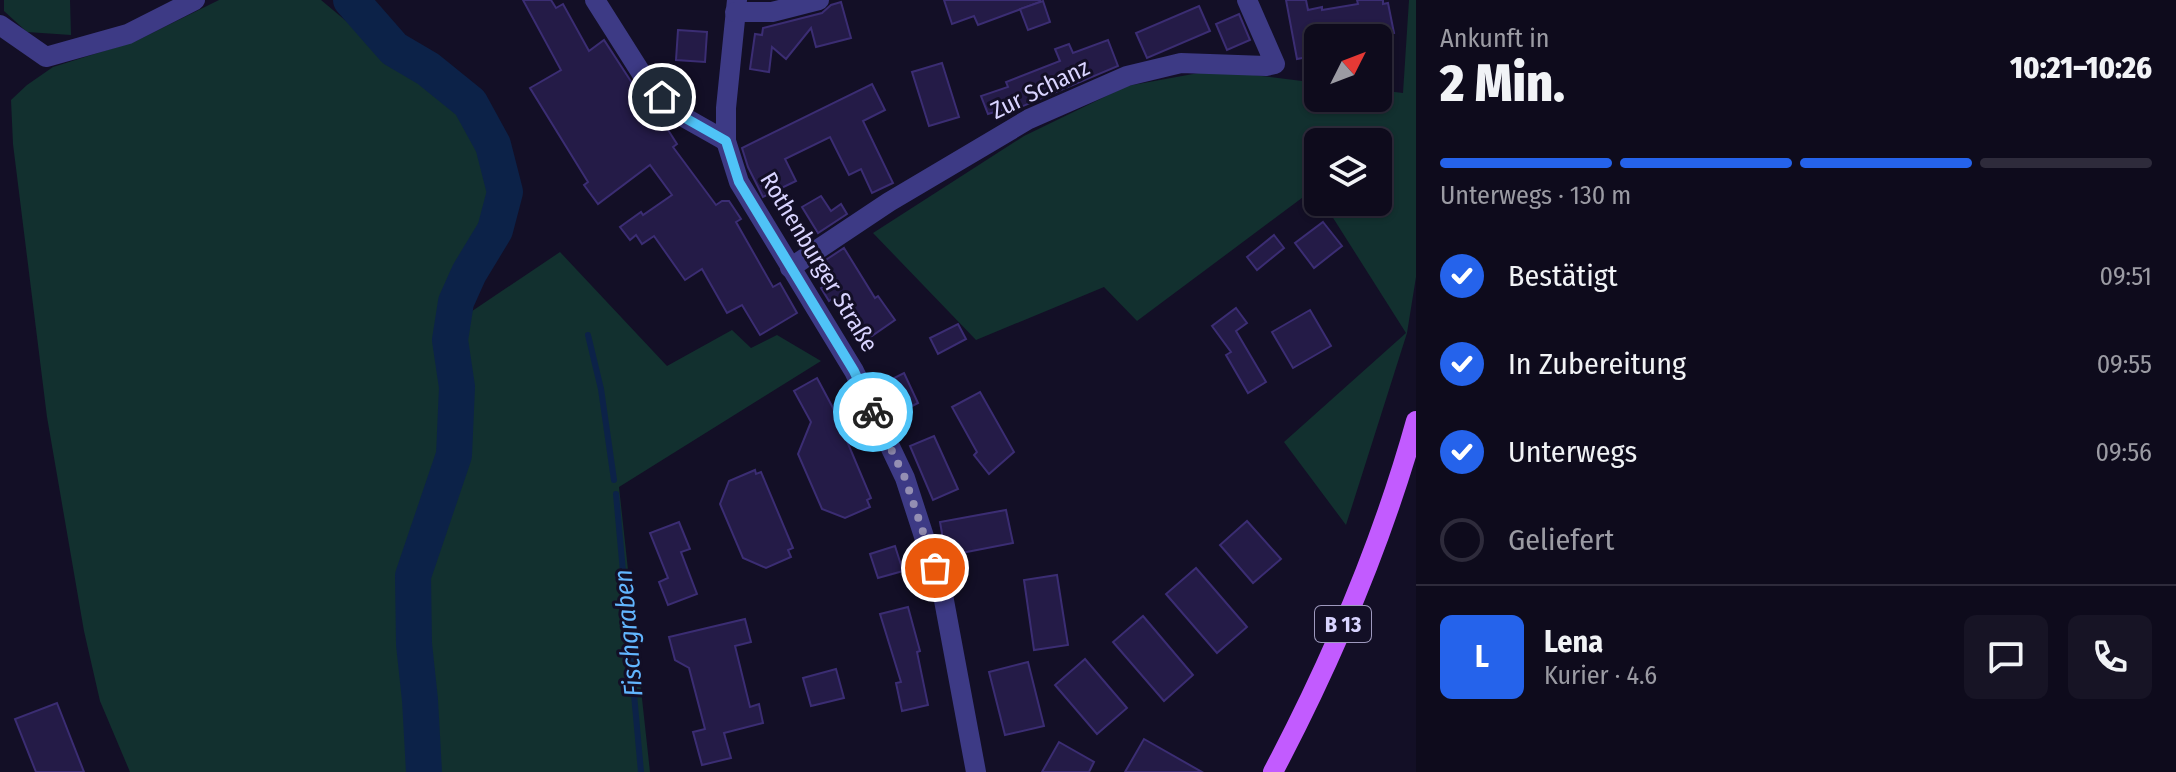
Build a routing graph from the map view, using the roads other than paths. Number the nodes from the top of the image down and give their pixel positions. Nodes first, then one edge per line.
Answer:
1 (195, 0) edge
2 (595, 0) edge
3 (819, 0) edge
4 (1247, 0) edge
5 (736, 6) edge
6 (0, 25) edge
7 (726, 141) junction
8 (790, 268) junction
9 (1416, 421) edge
10 (976, 772) edge
11 (1273, 772) edge

1 - 6 street
2 - 7 street
3 - 5 street
4 - 8 street, Zur Schanz
5 - 7 street, Rothenburger Straße
7 - 8 street, Rothenburger Straße
8 - 10 street, Rothenburger Straße
9 - 11 main road, B 13

